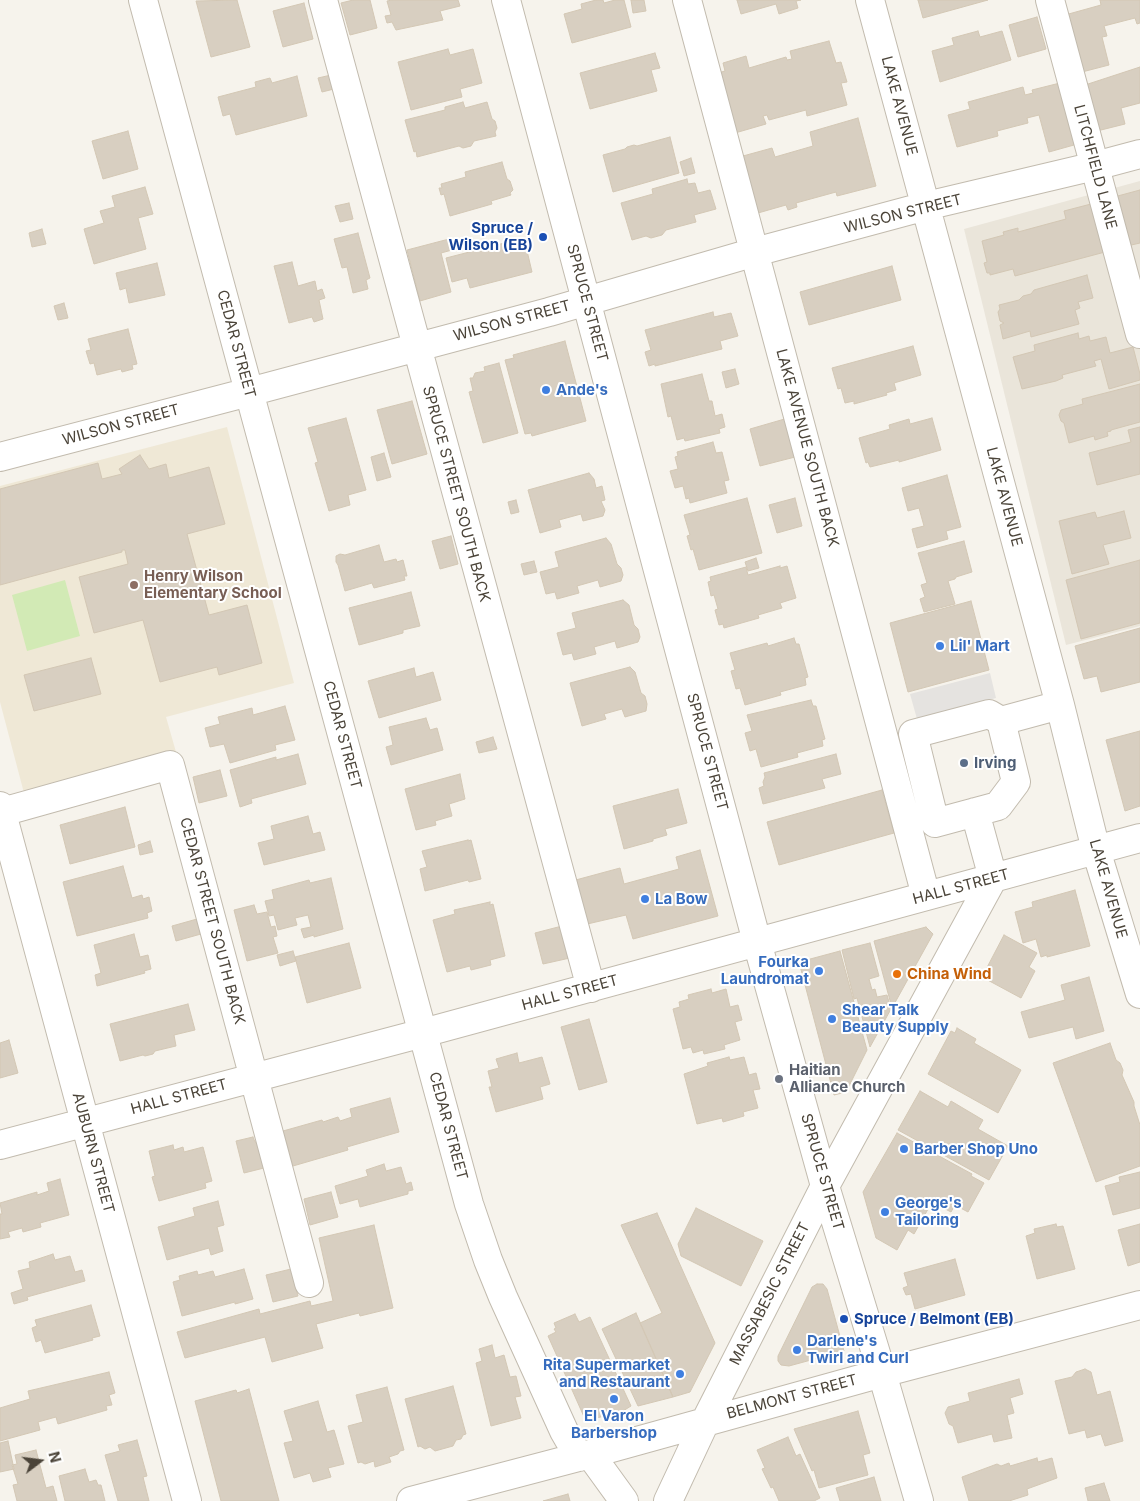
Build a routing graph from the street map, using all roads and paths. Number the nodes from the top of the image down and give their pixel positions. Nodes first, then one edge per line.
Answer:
1 (143, 0) edge
2 (323, 0) edge
3 (506, 0) edge
4 (687, 0) edge
5 (870, 0) edge
6 (1050, 0) edge
7 (1140, 154) edge
8 (1094, 166) junction
9 (926, 206) junction
10 (755, 252) junction
11 (587, 301) junction
12 (1140, 334) edge
13 (416, 347) junction
14 (249, 392) junction
15 (0, 457) edge
16 (1060, 705) junction
17 (1000, 721) junction
18 (1, 809) edge
19 (975, 812) junction
20 (1140, 838) edge
21 (1096, 850) junction
22 (992, 878) junction
23 (926, 896) junction
24 (757, 942) junction
25 (591, 988) junction
26 (1140, 994) edge
27 (423, 1033) junction
28 (254, 1077) junction
29 (85, 1123) junction
30 (0, 1145) edge
31 (825, 1186) junction
32 (309, 1283) dead end
33 (1140, 1305) edge
34 (882, 1372) junction
35 (706, 1420) junction
36 (584, 1455) junction
37 (187, 1501) edge
38 (411, 1501) edge
39 (624, 1501) edge
40 (668, 1501) edge
41 (919, 1501) edge

1 - 14 street, CEDAR STREET
2 - 13 street, SPRUCE STREET SOUTH BACK
3 - 11 street, SPRUCE STREET
4 - 10 street, LAKE AVENUE SOUTH BACK
5 - 9 street, LAKE AVENUE
6 - 8 street, LITCHFIELD LANE
7 - 8 street, WILSON STREET
8 - 9 street, WILSON STREET
8 - 12 street, LITCHFIELD LANE
9 - 10 street, WILSON STREET
9 - 16 street, LAKE AVENUE
10 - 11 street, WILSON STREET
10 - 23 street, LAKE AVENUE SOUTH BACK
11 - 13 street, WILSON STREET
11 - 24 street, SPRUCE STREET
13 - 14 street, WILSON STREET
13 - 25 street, SPRUCE STREET SOUTH BACK
14 - 15 street, WILSON STREET
14 - 27 street, CEDAR STREET
16 - 17 street
16 - 21 street, LAKE AVENUE
17 - 19 street
17 - 19 street
18 - 28 street, CEDAR STREET SOUTH BACK
18 - 29 street, AUBURN STREET
19 - 22 street
20 - 21 street, HALL STREET
21 - 22 street, HALL STREET
21 - 26 street, LAKE AVENUE
22 - 23 street, HALL STREET
22 - 31 street, MASSABESIC STREET
23 - 24 street, HALL STREET
24 - 25 street, HALL STREET
24 - 31 street, SPRUCE STREET
25 - 27 street, HALL STREET
27 - 28 street, HALL STREET
27 - 36 street, CEDAR STREET
28 - 29 street, HALL STREET
28 - 32 street, CEDAR STREET SOUTH BACK
29 - 30 street, HALL STREET
29 - 37 street, AUBURN STREET
31 - 34 street, SPRUCE STREET
31 - 35 street, MASSABESIC STREET
33 - 34 street, BELMONT STREET
34 - 35 street, BELMONT STREET
34 - 41 street, SPRUCE STREET
35 - 36 street, BELMONT STREET
35 - 40 street, MASSABESIC STREET
36 - 38 street, BELMONT STREET
36 - 39 street

